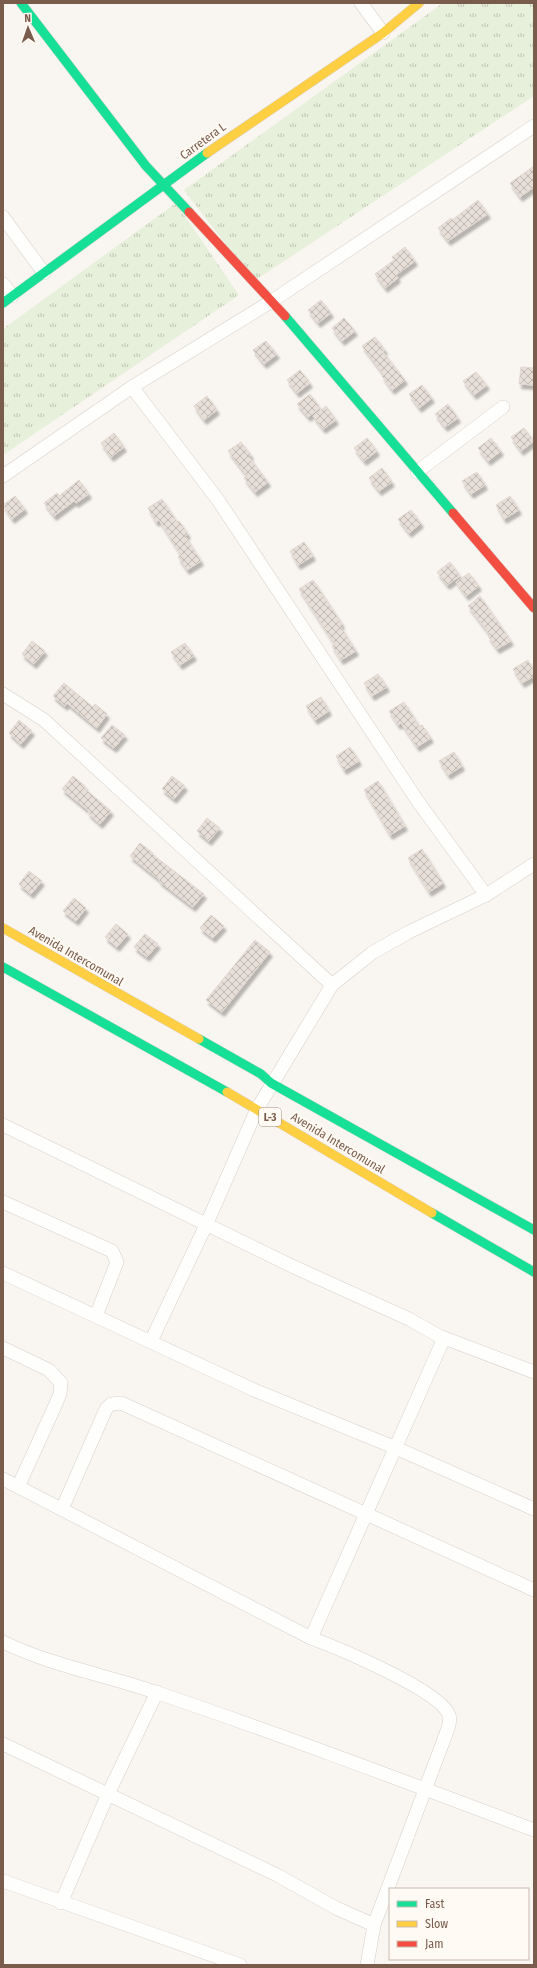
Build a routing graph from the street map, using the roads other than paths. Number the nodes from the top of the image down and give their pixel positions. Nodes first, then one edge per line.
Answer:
1 (21, 3) edge
2 (361, 3) edge
3 (419, 3) edge
4 (383, 33) junction
5 (534, 126) edge
6 (163, 185) junction
7 (3, 217) edge
8 (44, 273) junction
9 (3, 284) edge
10 (8, 300) edge
11 (272, 301) junction
12 (132, 387) junction
13 (503, 407) dead end
14 (417, 472) junction
15 (3, 476) edge
16 (534, 608) edge
17 (3, 694) edge
18 (534, 864) edge
19 (486, 895) junction
20 (3, 928) edge
21 (4, 970) edge
22 (332, 985) junction
23 (271, 1083) junction
24 (257, 1109) junction
25 (3, 1125) edge
26 (3, 1202) edge
27 (207, 1224) junction
28 (534, 1230) edge
29 (534, 1272) edge
30 (3, 1273) edge
31 (96, 1316) junction
32 (444, 1338) junction
33 (151, 1341) junction
34 (3, 1348) edge
35 (534, 1372) edge
36 (396, 1448) junction
37 (3, 1479) edge
38 (18, 1487) junction
39 (62, 1509) junction
40 (534, 1509) edge
41 (366, 1516) junction
42 (534, 1590) edge
43 (311, 1638) junction
44 (3, 1642) edge
45 (157, 1692) junction
46 (3, 1744) edge
47 (425, 1789) junction
48 (108, 1794) junction
49 (534, 1830) edge
50 (3, 1881) edge
51 (61, 1903) junction
52 (374, 1925) junction
53 (240, 1965) edge
54 (367, 1965) edge

1 - 6 street
2 - 4 street
3 - 4 street, Carretera L
4 - 6 street, Carretera L
5 - 11 street
6 - 8 street, Carretera L
6 - 11 street
7 - 8 street
8 - 10 street, Carretera L
9 - 10 street
11 - 12 street
11 - 14 street
12 - 15 street
12 - 19 street
13 - 14 street
14 - 16 street
17 - 22 street
18 - 19 street
19 - 22 street
20 - 23 street, Avenida Intercomunal / L-3
21 - 24 street, Avenida Intercomunal / L-3
22 - 23 street
23 - 24 street
23 - 28 street, Avenida Intercomunal / L-3
24 - 27 street
24 - 29 street, Avenida Intercomunal / L-3
25 - 27 street
26 - 31 street
27 - 32 street
27 - 33 street
30 - 31 street
31 - 33 street
32 - 35 street
32 - 36 street
33 - 36 street
34 - 38 street
36 - 40 street
36 - 41 street
37 - 38 street
38 - 39 street
39 - 41 street
39 - 43 street
41 - 42 street
41 - 43 street
43 - 47 street
44 - 45 street
45 - 47 street
45 - 48 street
46 - 48 street
47 - 49 street
47 - 52 street
48 - 51 street
48 - 52 street
50 - 51 street
51 - 53 street
52 - 54 street

